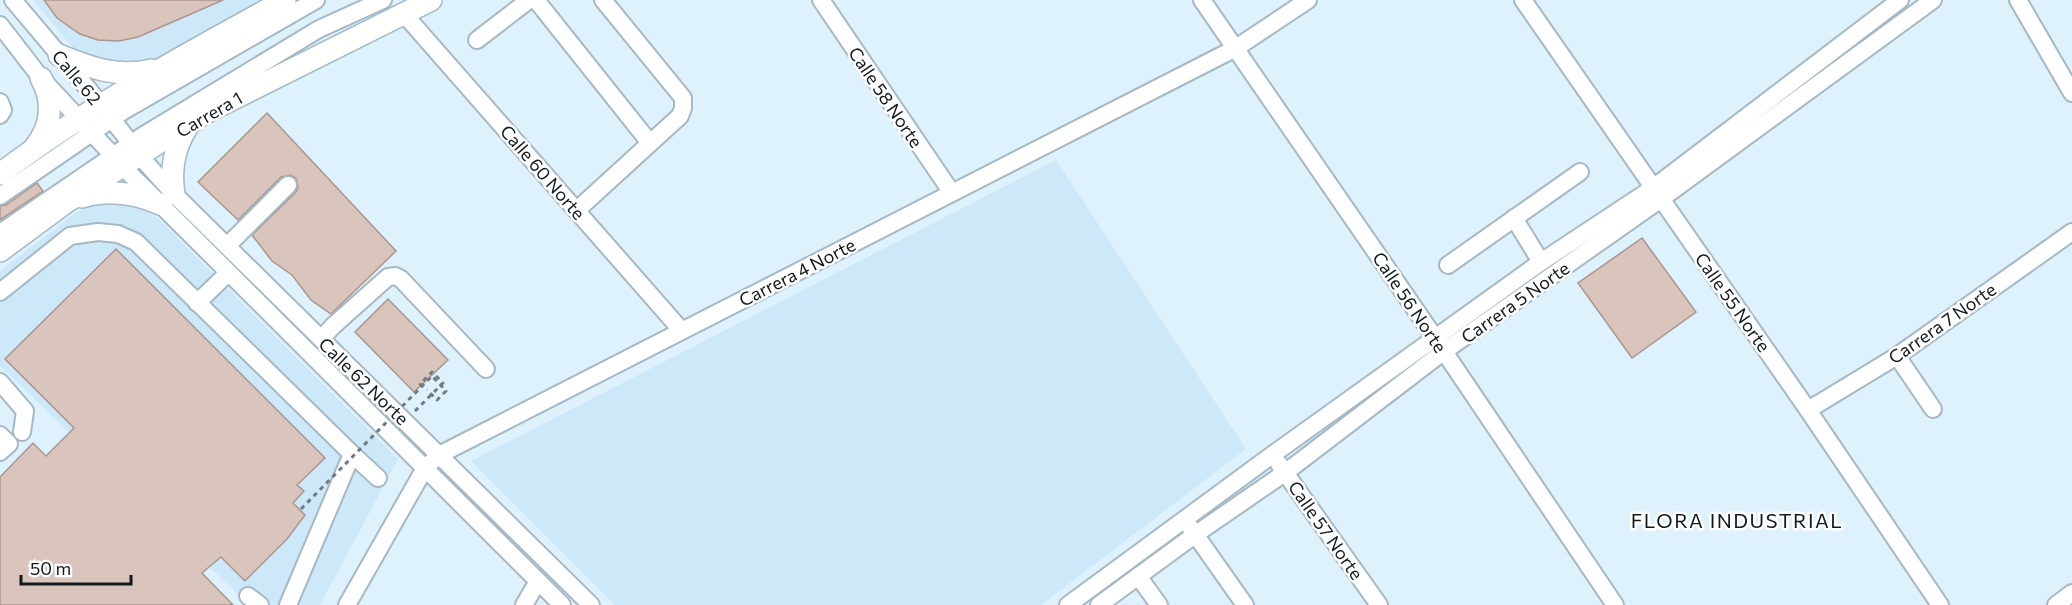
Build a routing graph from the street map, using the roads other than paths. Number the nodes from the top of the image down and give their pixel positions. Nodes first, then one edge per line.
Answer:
1 (13, 0) edge
2 (285, 0) edge
3 (316, 0) edge
4 (383, 0) edge
5 (431, 0) edge
6 (529, 0) edge
7 (536, 0) edge
8 (603, 0) edge
9 (821, 0) edge
10 (1202, 0) edge
11 (1308, 0) edge
12 (1523, 0) edge
13 (1900, 0) edge
14 (1932, 0) edge
15 (2018, 0) edge
16 (404, 14) junction
17 (0, 25) edge
18 (477, 40) dead end
19 (1236, 48) junction
20 (59, 55) junction
21 (162, 67) junction
22 (41, 78) junction
23 (2072, 93) edge
24 (0, 102) edge
25 (106, 112) junction
26 (0, 115) edge
27 (85, 125) junction
28 (189, 125) junction
29 (650, 143) junction
30 (34, 148) junction
31 (127, 155) junction
32 (1580, 172) dead end
33 (0, 174) edge
34 (288, 185) dead end
35 (952, 193) junction
36 (1657, 193) junction
37 (0, 196) edge
38 (167, 199) junction
39 (65, 203) junction
40 (577, 210) junction
41 (1514, 218) junction
42 (2072, 232) edge
43 (0, 233) edge
44 (227, 246) junction
45 (0, 251) edge
46 (1541, 262) junction
47 (1448, 265) dead end
48 (228, 273) junction
49 (0, 292) edge
50 (197, 303) junction
51 (682, 331) junction
52 (321, 339) junction
53 (1439, 345) junction
54 (1897, 356) junction
55 (486, 369) dead end
56 (0, 382) edge
57 (1933, 409) dead end
58 (1808, 410) junction
59 (22, 432) dead end
60 (0, 435) edge
61 (0, 452) edge
62 (352, 454) junction
63 (439, 455) junction
64 (1272, 455) junction
65 (425, 468) junction
66 (1286, 472) junction
67 (378, 478) dead end
68 (1185, 520) junction
69 (1196, 534) junction
70 (1138, 576) junction
71 (538, 581) junction
72 (1095, 585) junction
73 (2072, 593) edge
74 (1106, 603) edge
75 (288, 605) edge
76 (347, 605) edge
77 (524, 605) edge
78 (562, 605) edge
79 (591, 605) edge
80 (1068, 605) edge
81 (1159, 605) edge
82 (1245, 605) edge
83 (1379, 605) edge
84 (1615, 605) edge
85 (1940, 605) edge
86 (2056, 605) edge

1 - 20 street, Calle 62
2 - 21 main road
3 - 25 street
4 - 31 street
5 - 16 main road, Carrera 1
6 - 18 street
7 - 29 street
8 - 29 street
9 - 35 street, Calle 58 Norte
10 - 19 street, Calle 56 Norte
11 - 19 street, Carrera 4 Norte
12 - 36 street, Calle 55 Norte
13 - 36 street, Carrera 5 Norte
14 - 36 street, Carrera 5 Norte
15 - 23 street
16 - 28 main road, Carrera 1
16 - 40 street, Calle 60 Norte
17 - 22 street, Calle 62
19 - 35 street, Carrera 4 Norte
19 - 53 street, Calle 56 Norte
20 - 21 main road
20 - 25 street, Calle 62
21 - 25 main road
22 - 27 street, Calle 62
22 - 30 main road
24 - 26 street
25 - 27 main road
25 - 31 street, Calle 62
27 - 30 main road
27 - 31 street, Calle 62
27 - 37 street
28 - 31 main road, Carrera 1
28 - 38 main road
29 - 40 street
30 - 33 main road
31 - 38 street, Calle 62 Norte
31 - 39 main road, Carrera 1
31 - 43 street
32 - 41 street
34 - 44 street
35 - 51 street, Carrera 4 Norte
36 - 46 street, Carrera 5 Norte
36 - 53 street, Carrera 5 Norte
36 - 58 street, Calle 55 Norte
38 - 39 main road
38 - 44 street, Calle 62 Norte
38 - 48 street, Calle 62 Norte
39 - 45 main road, Carrera 1
40 - 51 street, Calle 60 Norte
41 - 46 street
41 - 47 street
42 - 54 street, Carrera 7 Norte
44 - 52 street, Calle 62 Norte
46 - 53 street, Carrera 5 Norte
48 - 50 street
48 - 65 street, Calle 62 Norte
49 - 50 street
50 - 62 street
51 - 63 street, Carrera 4 Norte
52 - 55 street
52 - 63 street, Calle 62 Norte
53 - 64 street, Carrera 5 Norte
53 - 66 street, Carrera 5 Norte
53 - 84 street, Calle 56 Norte
54 - 57 street
54 - 58 street, Carrera 7 Norte
56 - 59 street
58 - 85 street, Calle 55 Norte
60 - 61 street
62 - 67 street
62 - 75 street
63 - 65 street, Carrera 4 Norte
63 - 79 street, Calle 62 Norte
64 - 66 street, Calle 57 Norte
64 - 68 street, Carrera 5 Norte
65 - 71 street, Calle 62 Norte
65 - 76 street, Carrera 4 Norte
66 - 69 street, Carrera 5 Norte
66 - 83 street, Calle 57 Norte
68 - 69 street
68 - 72 street, Carrera 5 Norte
69 - 70 street, Carrera 5 Norte
69 - 82 street
70 - 74 street, Carrera 5 Norte
70 - 81 street
71 - 77 street
71 - 78 street, Calle 62 Norte
72 - 74 street
72 - 80 street, Carrera 5 Norte
73 - 86 street

